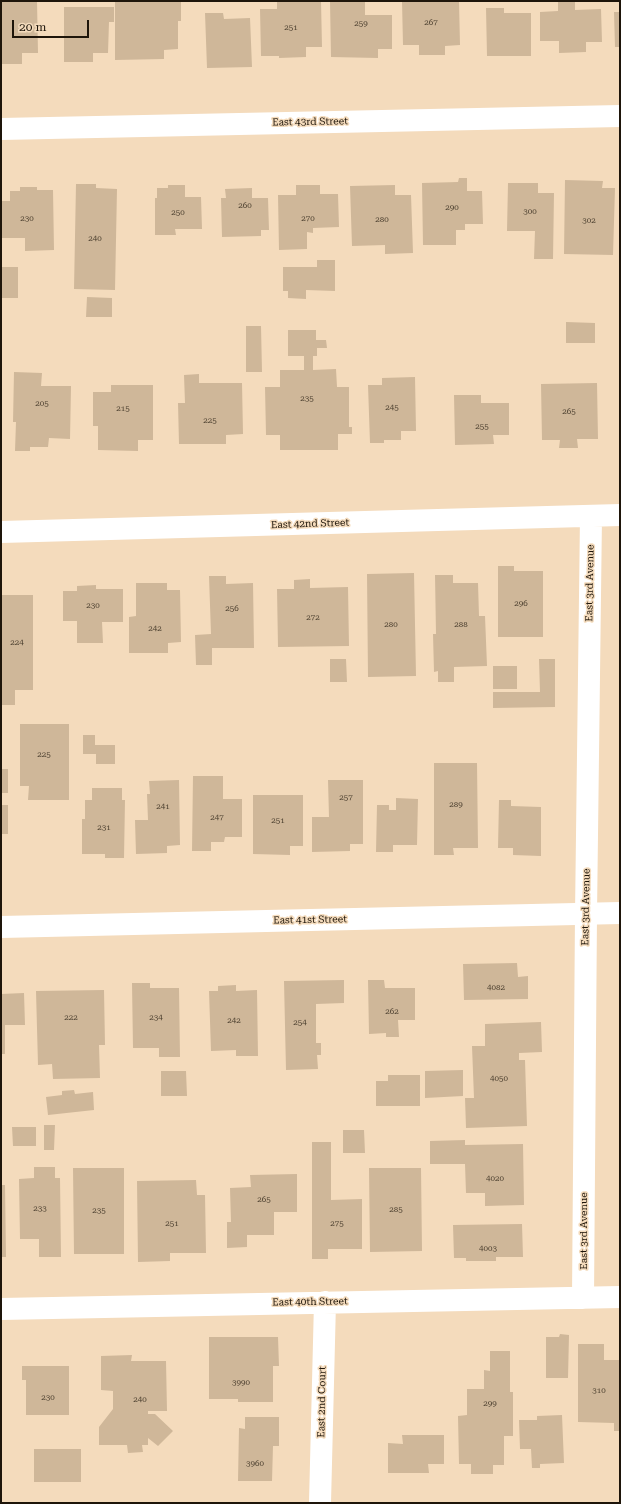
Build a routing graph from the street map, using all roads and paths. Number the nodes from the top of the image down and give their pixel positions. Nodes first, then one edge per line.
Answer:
1 (620, 116) edge
2 (1, 129) edge
3 (620, 515) edge
4 (590, 516) junction
5 (1, 532) edge
6 (620, 913) edge
7 (586, 914) junction
8 (1, 927) edge
9 (620, 1297) edge
10 (584, 1298) junction
11 (325, 1302) junction
12 (1, 1309) edge
13 (320, 1503) edge

1 - 2 street, East 43rd Street
3 - 4 street, East 42nd Street
4 - 5 street, East 42nd Street
4 - 7 street, East 3rd Avenue
6 - 7 street, East 41st Street
7 - 8 street, East 41st Street
7 - 10 street, East 3rd Avenue
9 - 10 street, East 40th Street
10 - 11 street, East 40th Street
11 - 12 street, East 40th Street
11 - 13 street, East 2nd Court

